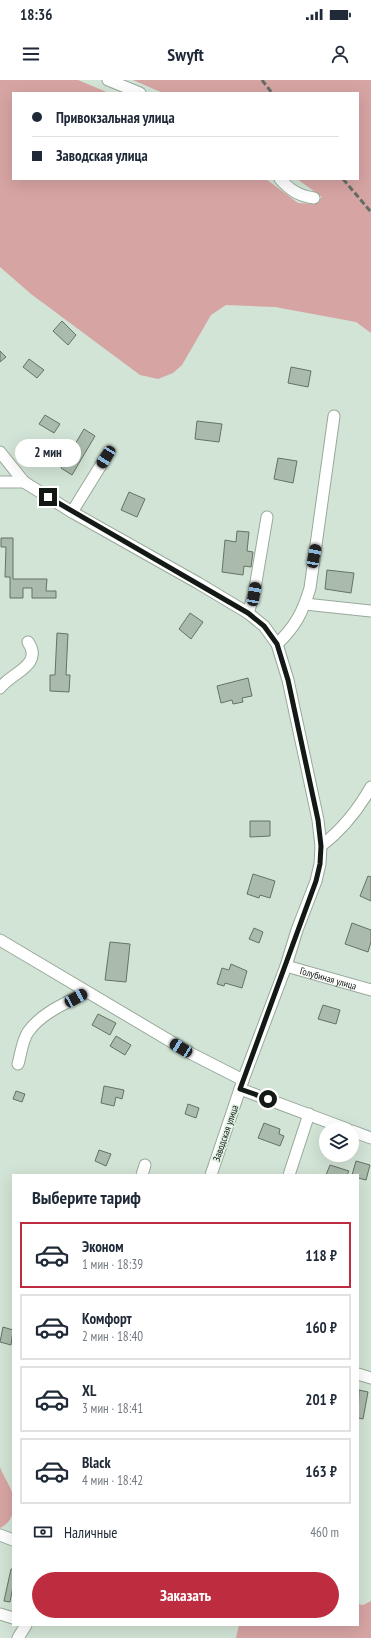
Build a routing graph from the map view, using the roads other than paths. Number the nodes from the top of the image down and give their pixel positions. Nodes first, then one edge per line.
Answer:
1 (108, 80) edge
2 (138, 92) edge
3 (281, 180) edge
4 (314, 198) dead end
5 (334, 416) dead end
6 (0, 452) edge
7 (106, 457) dead end
8 (0, 482) edge
9 (24, 482) junction
10 (72, 512) junction
11 (267, 517) dead end
12 (305, 604) junction
13 (371, 611) edge
14 (248, 613) junction
15 (28, 642) dead end
16 (277, 644) junction
17 (0, 688) edge
18 (371, 787) edge
19 (321, 846) junction
20 (0, 940) edge
21 (286, 966) junction
22 (371, 990) edge
23 (87, 992) junction
24 (18, 1064) dead end
25 (242, 1085) junction
26 (309, 1114) junction
27 (329, 1122) edge
28 (359, 1134) edge
29 (371, 1138) edge
30 (211, 1174) edge
31 (289, 1174) edge
32 (359, 1374) edge
33 (371, 1378) edge
34 (0, 1535) edge
35 (12, 1540) edge
36 (0, 1614) edge
37 (12, 1618) edge
38 (25, 1626) edge
39 (18, 1638) edge

1 - 2 street
3 - 4 street
5 - 12 street
6 - 9 street
7 - 10 street
8 - 9 street
9 - 10 street, Заводская улица
10 - 14 street, Заводская улица
11 - 14 street
12 - 13 street
12 - 16 street
14 - 16 street, Заводская улица
15 - 17 street
16 - 19 street, Заводская улица
18 - 19 street
19 - 21 street, Заводская улица
20 - 23 street
21 - 22 street, Голубиная улица
21 - 25 street, Заводская улица
23 - 24 street
23 - 25 street
25 - 26 street
25 - 30 street, Заводская улица
26 - 27 street
26 - 31 street
28 - 29 street
32 - 33 street
34 - 35 street
36 - 37 street
38 - 39 street

